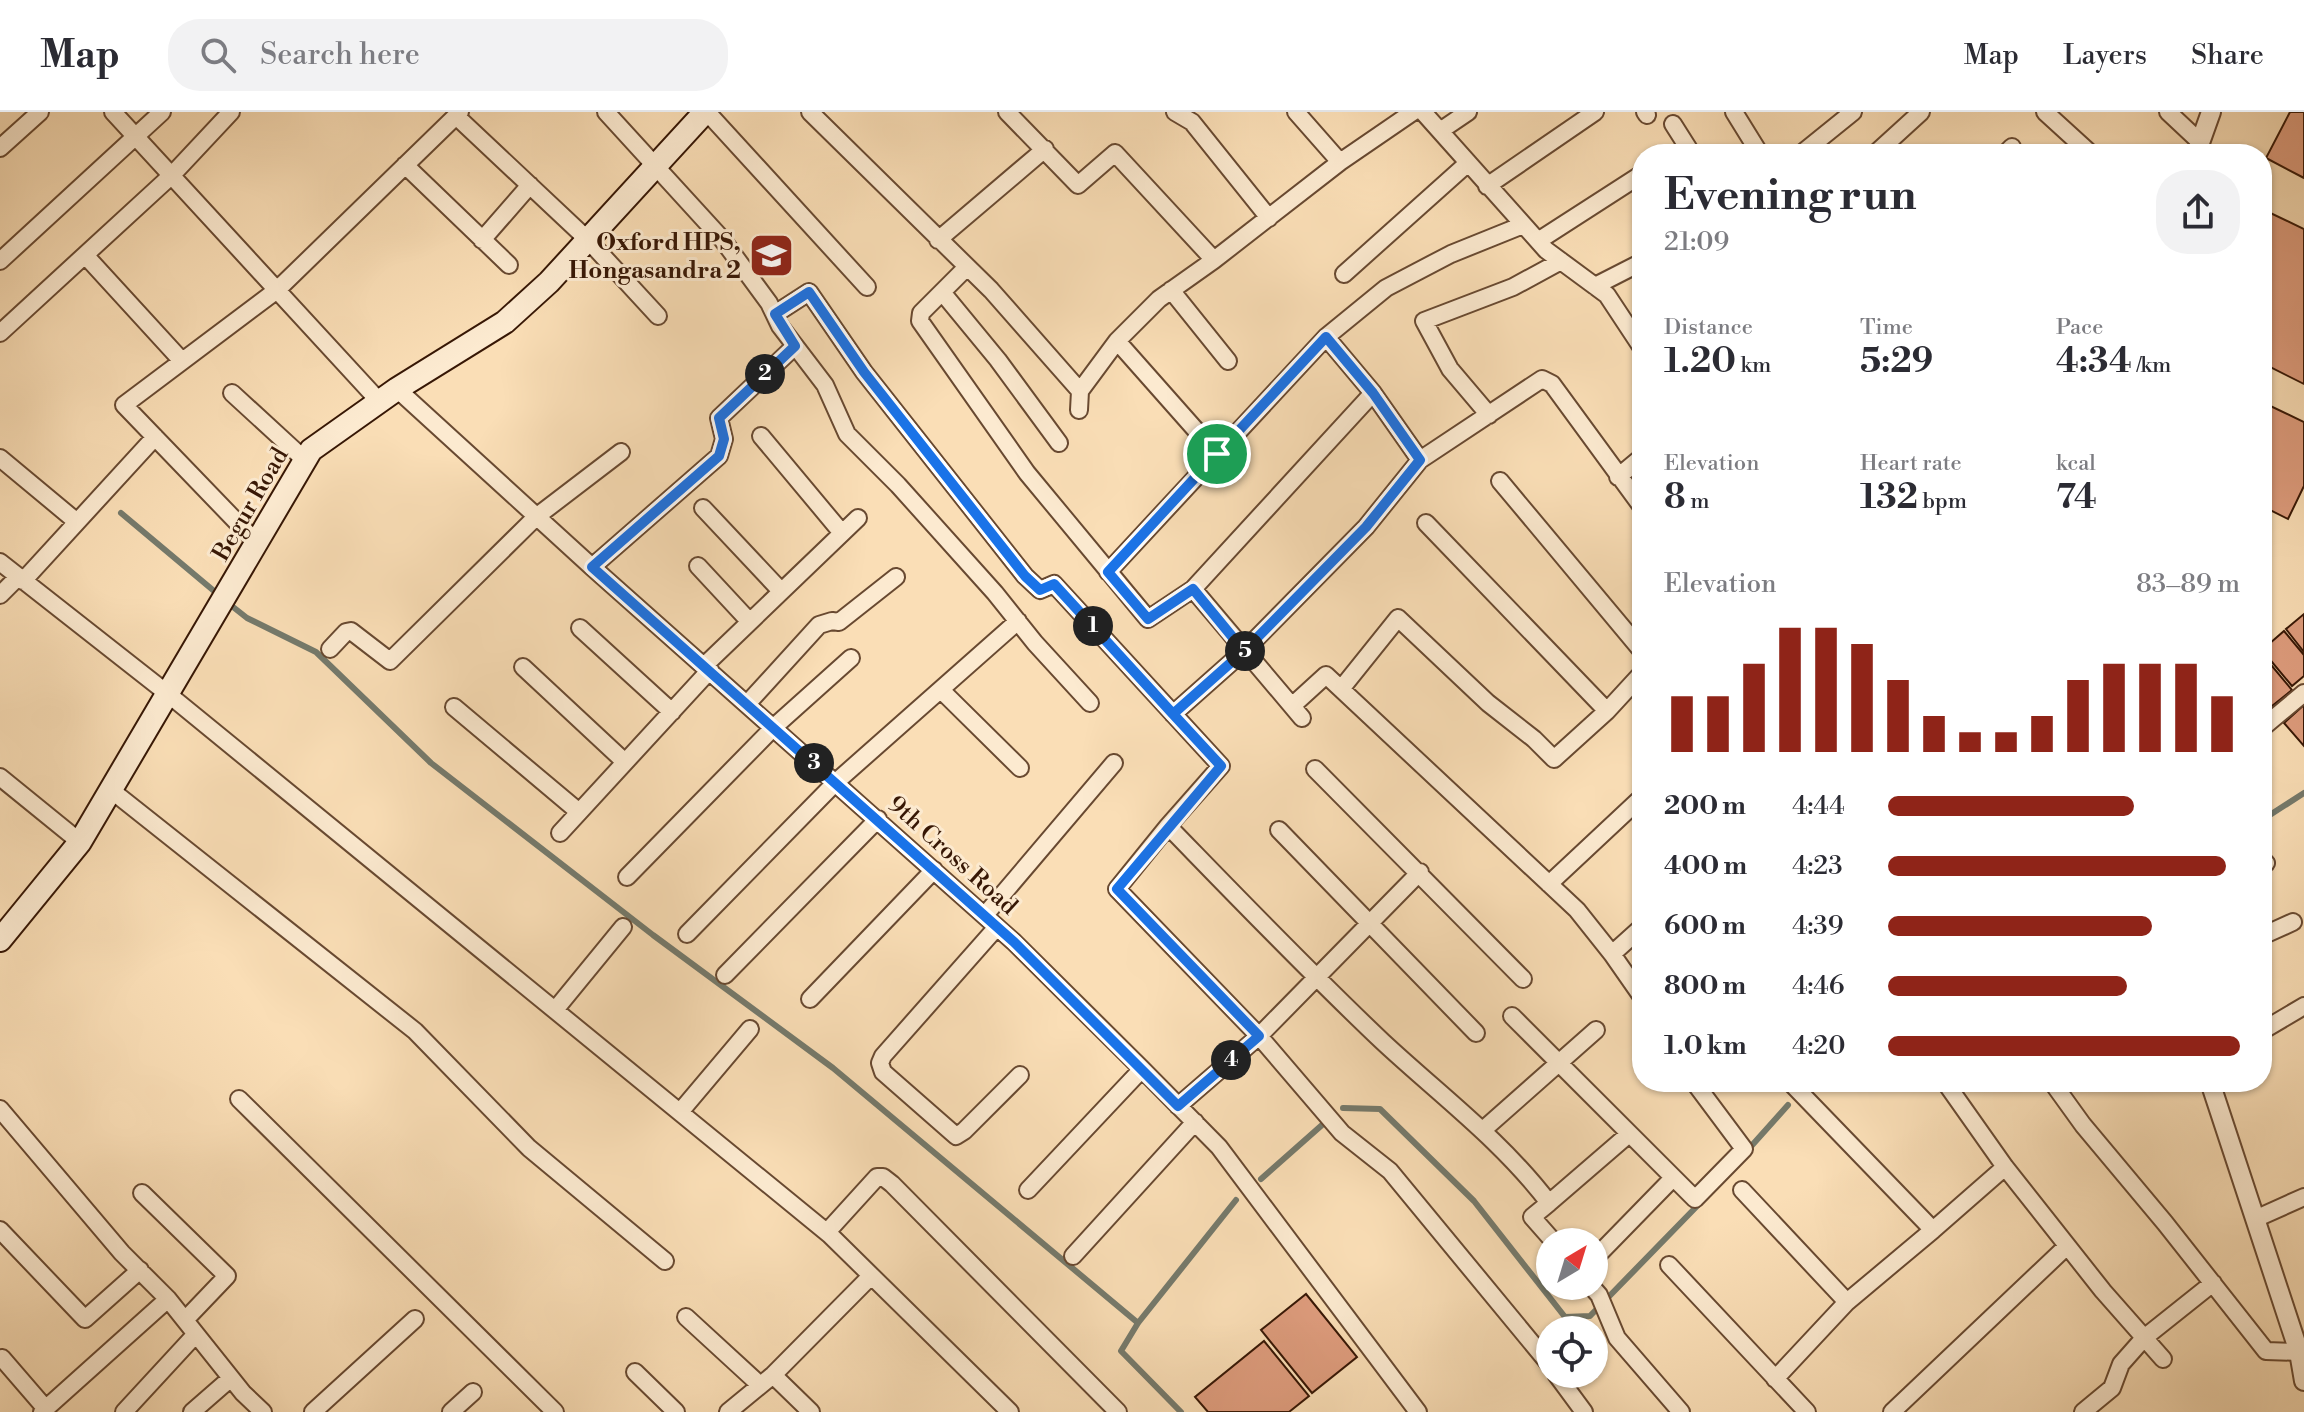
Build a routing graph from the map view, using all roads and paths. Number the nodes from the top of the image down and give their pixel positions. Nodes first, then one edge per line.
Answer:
1 (40, 112) edge
2 (113, 112) edge
3 (162, 112) edge
4 (231, 112) edge
5 (606, 112) edge
6 (810, 112) edge
7 (1007, 112) edge
8 (1175, 112) edge
9 (1296, 112) edge
10 (1413, 112) edge
11 (1423, 112) edge
12 (1468, 112) edge
13 (1595, 112) edge
14 (1734, 112) edge
15 (1853, 112) edge
16 (1921, 112) edge
17 (2045, 112) edge
18 (2168, 112) edge
19 (2211, 112) edge
20 (458, 114) edge
21 (696, 115) edge
22 (1832, 118) edge
23 (1673, 124) dead end
24 (1440, 131) junction
25 (137, 137) junction
26 (1686, 144) edge
27 (1754, 144) edge
28 (1811, 144) edge
29 (1886, 144) edge
30 (2080, 144) edge
31 (2195, 144) edge
32 (2199, 144) edge
33 (0, 148) edge
34 (1045, 149) junction
35 (1340, 162) junction
36 (1468, 163) junction
37 (405, 165) junction
38 (655, 167) junction
39 (172, 175) junction
40 (1632, 180) edge
41 (530, 185) junction
42 (1487, 186) junction
43 (1269, 218) junction
44 (1523, 225) junction
45 (482, 240) junction
46 (588, 240) junction
47 (938, 240) junction
48 (1538, 241) junction
49 (85, 255) junction
50 (1214, 260) junction
51 (0, 261) edge
52 (1561, 261) junction
53 (509, 265) dead end
54 (967, 267) junction
55 (1632, 267) edge
56 (1344, 274) dead end
57 (1595, 286) junction
58 (867, 287) dead end
59 (277, 290) junction
60 (1171, 290) junction
61 (942, 292) junction
62 (775, 314) junction
63 (658, 316) dead end
64 (0, 333) edge
65 (1632, 333) edge
66 (1326, 337) junction
67 (1117, 341) junction
68 (795, 346) junction
69 (182, 361) junction
70 (1228, 361) dead end
71 (1080, 391) junction
72 (232, 393) dead end
73 (1373, 393) junction
74 (388, 395) junction
75 (1079, 410) dead end
76 (1489, 415) junction
77 (761, 436) dead end
78 (155, 437) junction
79 (1059, 443) dead end
80 (621, 452) dead end
81 (1217, 454) junction
82 (0, 458) edge
83 (305, 460) junction
84 (1420, 460) junction
85 (1632, 465) edge
86 (1618, 477) junction
87 (1500, 481) dead end
88 (1632, 494) edge
89 (703, 508) dead end
90 (536, 517) junction
91 (858, 518) dead end
92 (77, 522) junction
93 (1426, 523) dead end
94 (842, 533) junction
95 (257, 543) junction
96 (0, 562) edge
97 (698, 566) dead end
98 (592, 567) junction
99 (1108, 572) junction
100 (896, 577) dead end
101 (21, 579) junction
102 (1193, 589) junction
103 (781, 591) junction
104 (0, 595) edge
105 (1018, 621) junction
106 (750, 622) junction
107 (580, 628) dead end
108 (1632, 639) edge
109 (330, 649) dead end
110 (1244, 651) junction
111 (851, 658) dead end
112 (523, 667) dead end
113 (708, 667) junction
114 (1632, 684) edge
115 (1341, 689) junction
116 (941, 690) junction
117 (2304, 693) edge
118 (168, 694) junction
119 (1090, 703) dead end
120 (747, 704) junction
121 (454, 707) dead end
122 (1607, 711) junction
123 (672, 712) junction
124 (1173, 714) junction
125 (2272, 720) edge
126 (774, 727) junction
127 (625, 762) junction
128 (1114, 763) dead end
129 (1020, 768) dead end
130 (1315, 769) dead end
131 (0, 777) edge
132 (836, 782) junction
133 (111, 790) junction
134 (1632, 806) edge
135 (579, 812) junction
136 (878, 819) junction
137 (1168, 826) junction
138 (1279, 830) dead end
139 (560, 833) dead end
140 (80, 842) junction
141 (934, 870) junction
142 (1420, 872) junction
143 (627, 877) dead end
144 (1549, 884) junction
145 (991, 921) junction
146 (1369, 922) junction
147 (2293, 922) dead end
148 (623, 927) dead end
149 (2272, 931) edge
150 (687, 934) dead end
151 (1632, 936) edge
152 (0, 940) edge
153 (1612, 954) junction
154 (725, 975) dead end
155 (1317, 977) junction
156 (1523, 979) dead end
157 (1632, 983) edge
158 (810, 999) dead end
159 (2304, 1006) edge
160 (555, 1010) junction
161 (1512, 1016) dead end
162 (2272, 1025) edge
163 (750, 1029) dead end
164 (1596, 1030) dead end
165 (1476, 1033) dead end
166 (1259, 1036) junction
167 (1559, 1063) junction
168 (1142, 1069) junction
169 (1020, 1075) dead end
170 (1701, 1092) edge
171 (1800, 1092) edge
172 (1952, 1092) edge
173 (2059, 1092) edge
174 (2213, 1092) edge
175 (239, 1099) dead end
176 (1178, 1106) junction
177 (0, 1109) edge
178 (680, 1112) junction
179 (1195, 1122) junction
180 (1483, 1130) junction
181 (1629, 1134) junction
182 (2005, 1167) junction
183 (1673, 1178) junction
184 (1028, 1190) dead end
185 (1742, 1190) dead end
186 (142, 1193) dead end
187 (2304, 1197) edge
188 (1549, 1203) junction
189 (2255, 1219) junction
190 (1542, 1228) edge
191 (0, 1230) edge
192 (1933, 1230) junction
193 (827, 1232) junction
194 (1608, 1245) edge
195 (2067, 1246) junction
196 (1073, 1256) dead end
197 (665, 1261) dead end
198 (1669, 1265) dead end
199 (140, 1270) junction
200 (871, 1276) junction
201 (2213, 1283) junction
202 (168, 1299) junction
203 (1601, 1300) edge
204 (1847, 1302) junction
205 (686, 1317) dead end
206 (415, 1319) dead end
207 (185, 1320) junction
208 (196, 1334) junction
209 (2144, 1338) junction
210 (1536, 1348) edge
211 (2301, 1350) edge
212 (2, 1358) dead end
213 (2163, 1359) dead end
214 (635, 1372) dead end
215 (231, 1378) junction
216 (1775, 1379) junction
217 (767, 1380) junction
218 (2304, 1381) edge
219 (1566, 1388) edge
220 (473, 1392) dead end
221 (2094, 1408) edge
222 (44, 1410) edge
223 (124, 1412) edge
224 (192, 1412) edge
225 (263, 1412) edge
226 (313, 1412) edge
227 (451, 1412) edge
228 (555, 1412) edge
229 (676, 1412) edge
230 (728, 1412) edge
231 (811, 1412) edge
232 (1010, 1412) edge
233 (1118, 1412) edge
234 (1418, 1412) edge
235 (1584, 1412) edge
236 (1681, 1412) edge
237 (1807, 1412) edge
238 (1892, 1412) edge

1 - 33 street
2 - 25 street, 9th Cross Road
3 - 25 street
4 - 39 street
5 - 38 street
6 - 47 street
7 - 34 street
8 - 43 street
9 - 35 street
10 - 35 street
11 - 24 street
12 - 24 street
13 - 42 street
14 - 27 street
15 - 22 street
16 - 29 street
17 - 30 street
18 - 31 street
19 - 32 street
20 - 37 street
20 - 41 street
21 - 38 main road, Begur Road
21 - 58 street
22 - 28 street
23 - 26 street
24 - 36 street
25 - 39 street, 9th Cross Road
25 - 51 street
34 - 47 street
34 - 50 street
35 - 43 street
36 - 42 street
36 - 56 street
37 - 45 street
37 - 59 street
38 - 46 main road, Begur Road
38 - 62 street
39 - 49 street
39 - 59 street, 9th Cross Road
40 - 48 street
41 - 45 street
41 - 46 street
42 - 44 street
43 - 50 street
44 - 48 street
44 - 66 street
45 - 53 street
46 - 63 street
46 - 74 main road, Begur Road
47 - 54 street
48 - 52 street
49 - 64 street
49 - 69 street
50 - 60 street
52 - 57 street
52 - 76 street
54 - 61 street
54 - 71 street
55 - 57 street
57 - 65 street
59 - 69 street
59 - 74 street, 9th Cross Road
60 - 67 street
60 - 70 street
61 - 79 street
61 - 99 street
62 - 68 street
62 - 124 street
66 - 73 street
66 - 81 street
67 - 71 street
67 - 81 street
68 - 98 street
68 - 105 street
69 - 78 street
71 - 75 street
72 - 83 street
73 - 84 street
73 - 102 street
74 - 83 main road, Begur Road
74 - 90 street, 9th Cross Road
76 - 84 street
76 - 86 street
77 - 94 street
78 - 92 street
78 - 95 street
80 - 90 street
81 - 99 street
82 - 92 street
83 - 95 main road, Begur Road
84 - 110 street
85 - 86 street
86 - 88 street
87 - 108 street
89 - 103 street
90 - 98 street, 9th Cross Road
90 - 109 street
91 - 94 street
92 - 101 street
93 - 122 street
94 - 103 street
95 - 118 main road, Begur Road
96 - 101 street
97 - 106 street
98 - 113 street, 9th Cross Road
99 - 102 street
100 - 120 street
101 - 104 street
101 - 118 street
102 - 110 street
103 - 106 street
105 - 116 street
105 - 119 street
106 - 113 street
107 - 123 street
110 - 115 street
110 - 124 street
111 - 126 street
112 - 127 street
113 - 120 street, 9th Cross Road
113 - 123 street
114 - 122 street
115 - 122 street
115 - 144 street
116 - 129 street
116 - 132 street
117 - 125 street
118 - 133 main road, Begur Road
118 - 160 street
120 - 126 street, 9th Cross Road
121 - 135 street
123 - 127 street
124 - 137 street
126 - 132 street, 9th Cross Road
126 - 143 street
127 - 135 street
128 - 145 street
130 - 142 street
131 - 140 street
132 - 136 street, 9th Cross Road
132 - 150 street
133 - 140 main road, Begur Road
133 - 197 street
134 - 144 street
135 - 139 street
136 - 141 street, 9th Cross Road
136 - 154 street
137 - 155 street
137 - 166 street
138 - 146 street
140 - 152 main road, Begur Road
141 - 145 street, 9th Cross Road
141 - 158 street
142 - 146 street
142 - 156 street
144 - 153 street
145 - 168 street, 9th Cross Road
145 - 169 street
146 - 155 street
146 - 165 street
147 - 149 street
148 - 160 street
151 - 153 street
153 - 157 street
155 - 166 street
155 - 180 street
159 - 162 street
160 - 178 street
161 - 167 street
163 - 178 street
164 - 167 street
166 - 176 street
166 - 210 street
167 - 180 street
167 - 181 street
168 - 176 street, 9th Cross Road
168 - 184 street
170 - 183 street
171 - 192 street
172 - 182 street
173 - 201 street
174 - 189 street
175 - 228 street
176 - 179 street, 9th Cross Road
177 - 199 street
178 - 193 street
179 - 196 street
179 - 234 street, 9th Cross Road
180 - 188 street
181 - 183 street
181 - 188 street
182 - 192 street
182 - 195 street
183 - 194 street
185 - 204 street
186 - 207 street
187 - 189 street
188 - 190 street
189 - 211 street
191 - 199 street
192 - 204 street
193 - 200 street
193 - 233 street
195 - 209 street
195 - 238 street
198 - 216 street
199 - 202 street
200 - 217 street
200 - 232 street
201 - 209 street
201 - 211 street
202 - 207 street
202 - 222 street
203 - 236 street
204 - 216 street
205 - 217 street
206 - 226 street
207 - 208 street
208 - 215 street
208 - 223 street
209 - 213 street
209 - 221 street
211 - 218 street
212 - 222 street
214 - 229 street
215 - 224 street
215 - 225 street
216 - 237 street
217 - 230 street
217 - 231 street
219 - 235 street
220 - 227 street

